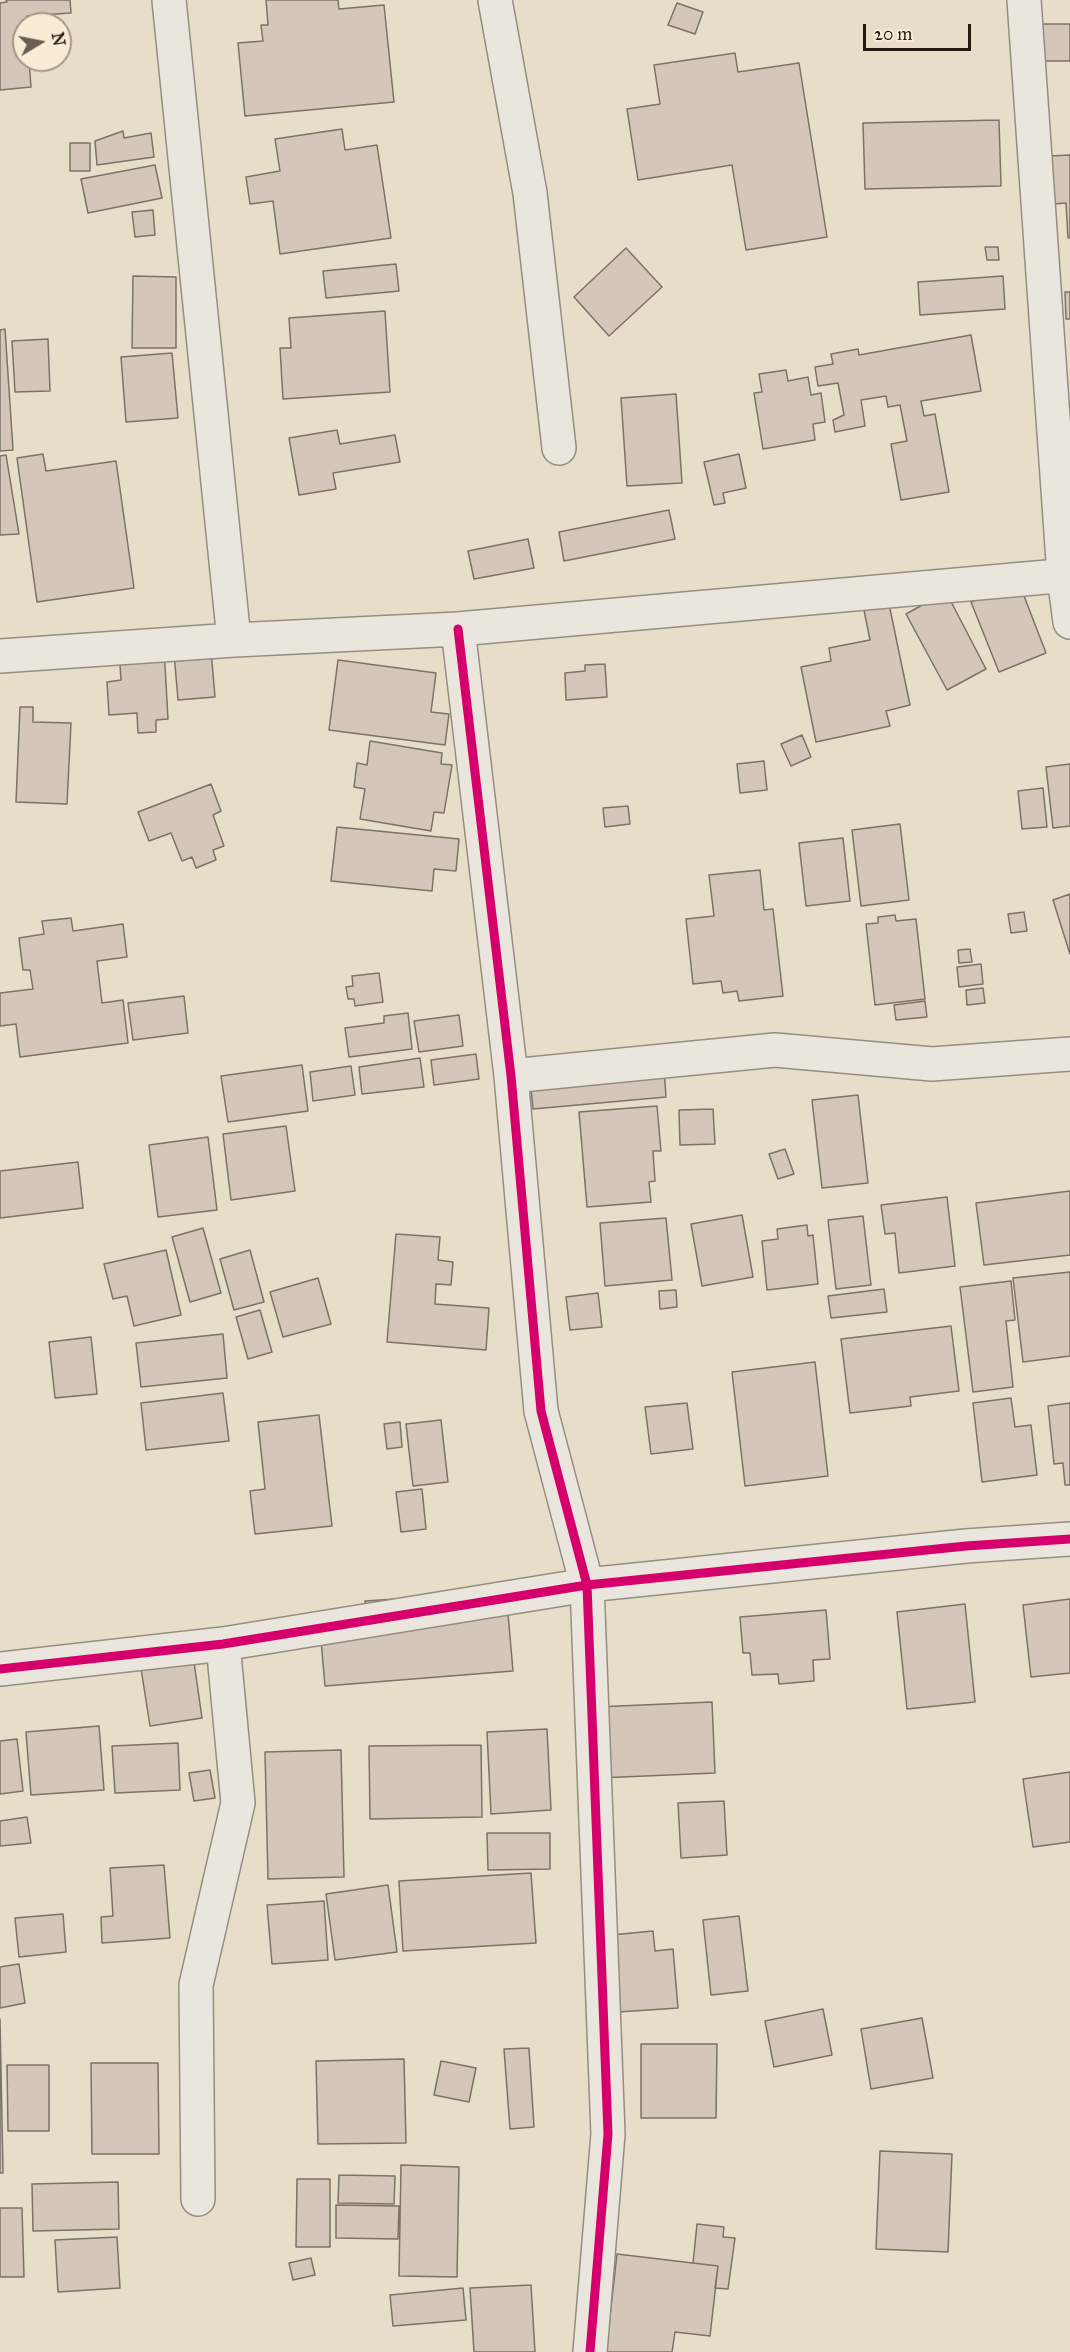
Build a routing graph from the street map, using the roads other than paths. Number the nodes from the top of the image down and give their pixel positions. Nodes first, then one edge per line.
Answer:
1 (169, 0) edge
2 (495, 0) edge
3 (1024, 0) edge
4 (559, 448) dead end
5 (1067, 576) edge
6 (1070, 622) edge
7 (458, 629) junction
8 (234, 640) junction
9 (0, 656) edge
10 (1070, 1054) edge
11 (511, 1076) junction
12 (1070, 1539) edge
13 (587, 1585) junction
14 (223, 1644) junction
15 (0, 1670) edge
16 (198, 2199) dead end
17 (590, 2352) edge

1 - 8 street
2 - 4 street
3 - 5 street
5 - 6 street
5 - 7 street
7 - 8 street
7 - 11 street
8 - 9 street
10 - 11 street
11 - 13 street
12 - 13 street
13 - 14 street
13 - 17 street
14 - 15 street
14 - 16 street

